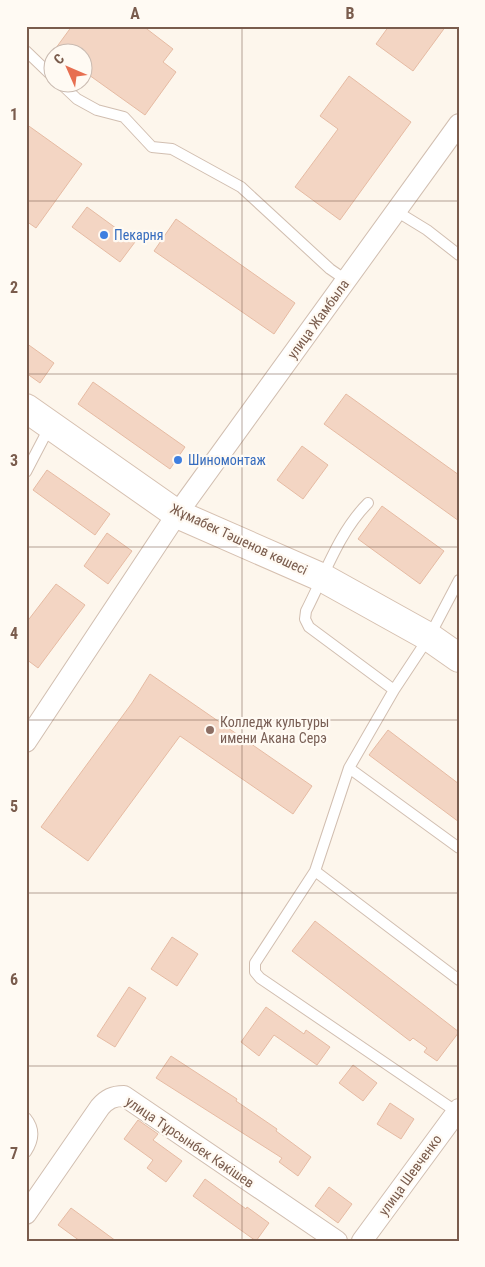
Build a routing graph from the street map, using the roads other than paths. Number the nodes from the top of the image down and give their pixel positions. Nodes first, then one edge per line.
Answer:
1 (26, 51) edge
2 (42, 66) edge
3 (70, 92) edge
4 (459, 124) edge
5 (396, 211) junction
6 (459, 255) edge
7 (346, 280) junction
8 (26, 408) edge
9 (50, 425) junction
10 (26, 472) edge
11 (368, 503) dead end
12 (177, 514) junction
13 (323, 578) junction
14 (459, 580) edge
15 (429, 637) junction
16 (459, 658) edge
17 (394, 690) junction
18 (26, 742) edge
19 (349, 768) junction
20 (459, 848) edge
21 (315, 871) junction
22 (459, 980) edge
23 (458, 1112) edge
24 (26, 1118) edge
25 (26, 1152) edge
26 (26, 1214) edge
27 (337, 1241) edge
28 (362, 1241) edge

1 - 2 lane
3 - 7 lane
4 - 5 street, улица Жамбыла
5 - 6 lane
5 - 7 street, улица Жамбыла
7 - 12 street, улица Жамбыла
8 - 9 main road, Жұмабек Тәшенов көшесі
9 - 10 lane
9 - 12 main road, Жұмабек Тәшенов көшесі
11 - 13 lane
12 - 13 main road, Жұмабек Тәшенов көшесі
12 - 18 street, улица Жамбыла
13 - 15 main road, Жұмабек Тәшенов көшесі
13 - 17 lane
14 - 15 lane
15 - 16 main road, Жұмабек Тәшенов көшесі
15 - 17 lane
17 - 19 lane
19 - 20 lane
19 - 21 lane
21 - 22 lane
21 - 23 lane
23 - 28 street, улица Шевченко
24 - 25 lane
26 - 27 street, улица Тұрсынбек Кәкішев

